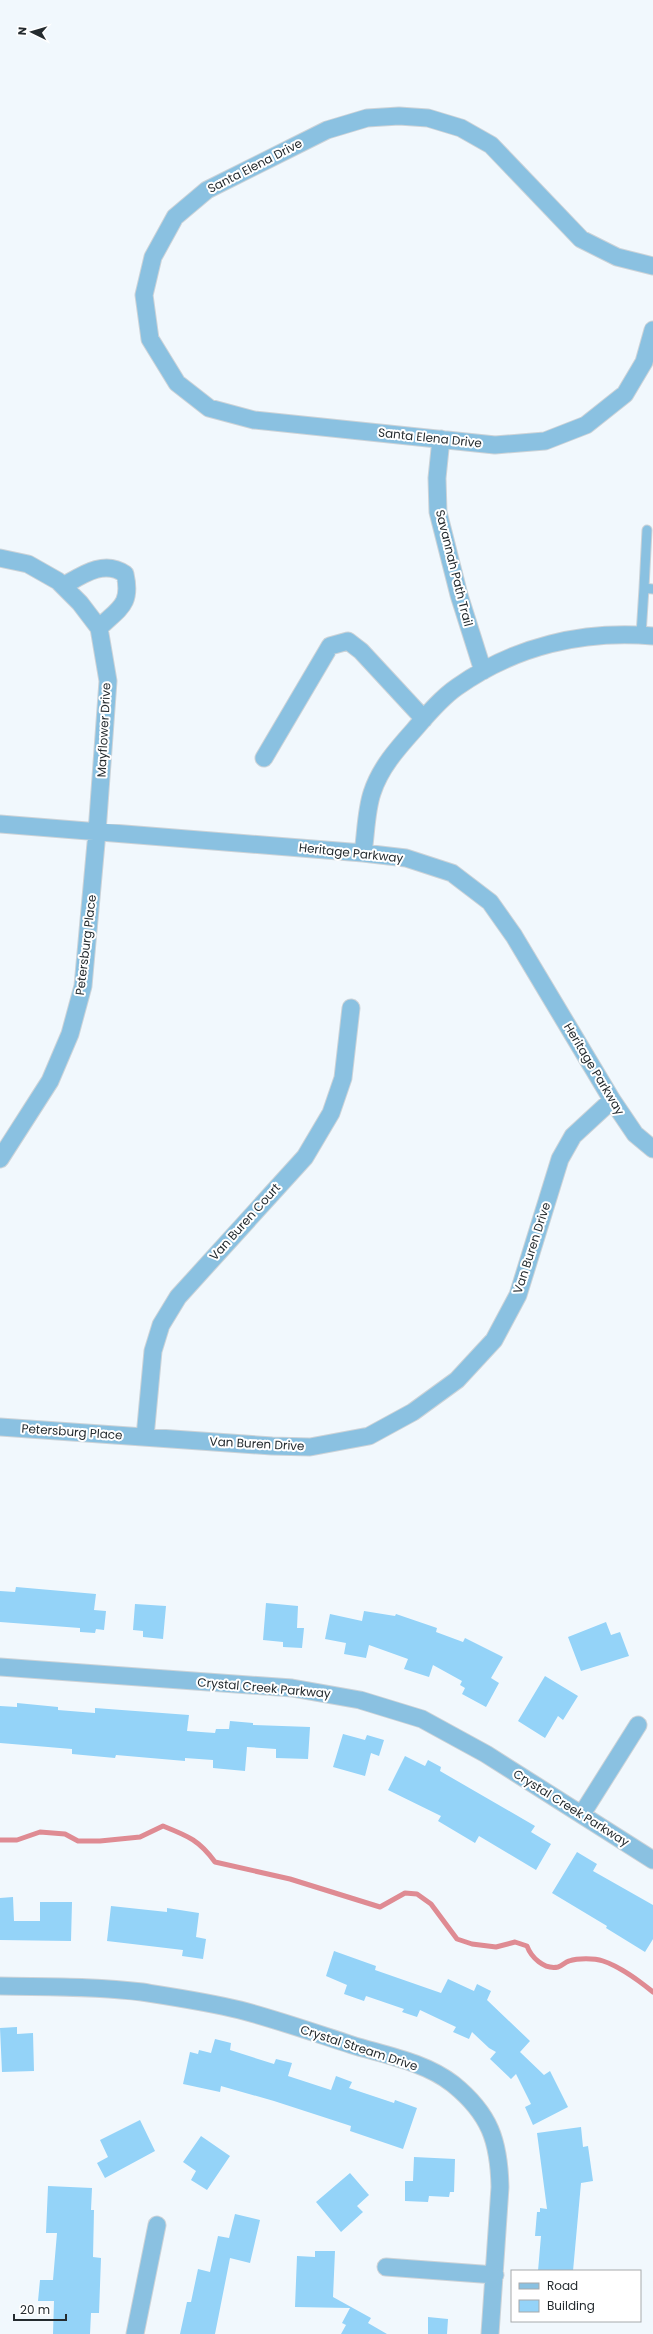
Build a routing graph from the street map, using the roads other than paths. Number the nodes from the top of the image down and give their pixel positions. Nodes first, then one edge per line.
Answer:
1 (653, 266) edge
2 (653, 330) edge
3 (440, 439) junction
4 (647, 530) dead end
5 (0, 558) edge
6 (63, 586) junction
7 (648, 588) edge
8 (99, 628) junction
9 (647, 635) edge
10 (483, 671) junction
11 (424, 719) junction
12 (264, 758) dead end
13 (0, 824) edge
14 (98, 832) junction
15 (363, 853) junction
16 (350, 1008) dead end
17 (612, 1100) junction
18 (653, 1149) edge
19 (0, 1159) edge
20 (0, 1427) edge
21 (145, 1437) junction
22 (0, 1667) edge
23 (638, 1725) dead end
24 (582, 1814) junction
25 (653, 1860) edge
26 (0, 1986) edge
27 (157, 2225) dead end
28 (386, 2267) dead end
29 (495, 2275) junction
30 (135, 2334) edge
31 (490, 2334) edge

1 - 3 street, Santa Elena Drive
2 - 3 street, Santa Elena Drive
3 - 10 street, Savannah Path Trail
4 - 7 lane
5 - 6 street, Mayflower Drive
6 - 8 street, Mayflower Drive
6 - 8 street
7 - 9 lane
8 - 14 street, Mayflower Drive
9 - 10 street
10 - 11 street
11 - 12 street
11 - 15 street
13 - 14 street, Heritage Parkway
14 - 15 street, Heritage Parkway
14 - 19 street, Petersburg Place
15 - 17 street, Heritage Parkway
16 - 21 street, Van Buren Court
17 - 18 street, Heritage Parkway
17 - 21 street, Van Buren Drive
20 - 21 street, Petersburg Place
22 - 24 street, Crystal Creek Parkway
23 - 24 street
24 - 25 street, Crystal Creek Parkway
26 - 29 street, Crystal Stream Drive
27 - 30 street
28 - 29 street
29 - 31 street, Crystal Stream Drive

